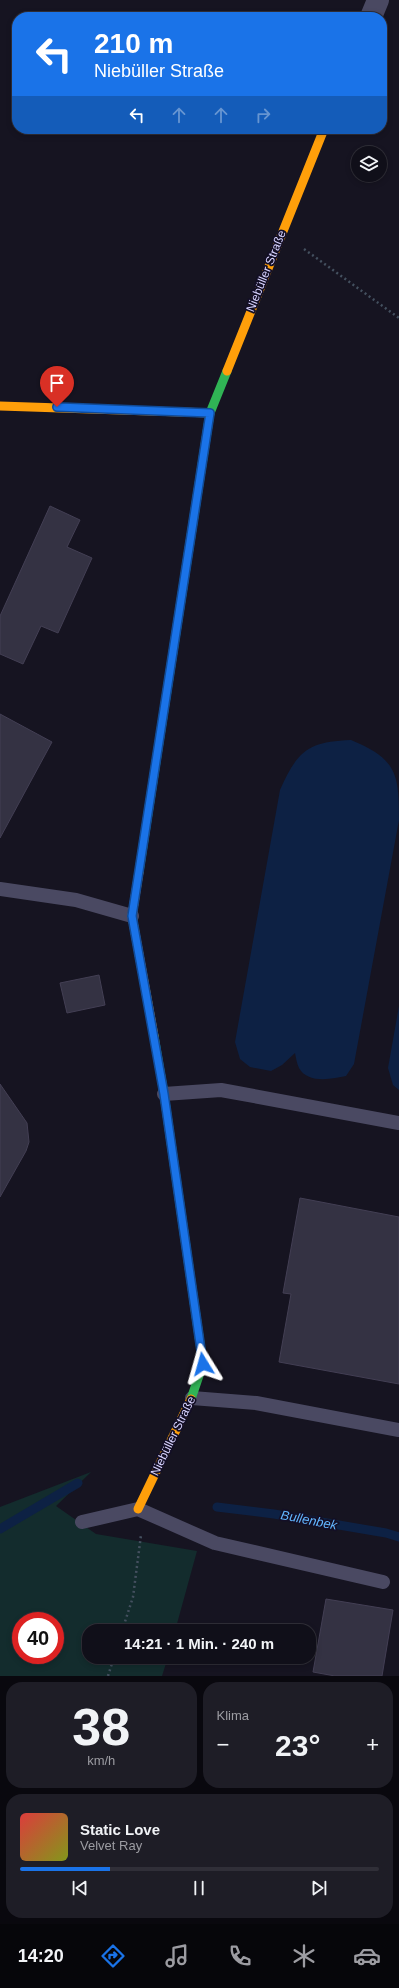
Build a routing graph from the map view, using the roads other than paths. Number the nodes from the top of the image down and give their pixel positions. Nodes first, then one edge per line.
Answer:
1 (378, 0) edge
2 (373, 12) edge
3 (322, 134) edge
4 (0, 406) edge
5 (210, 413) junction
6 (0, 889) edge
7 (132, 916) junction
8 (164, 1094) junction
9 (399, 1123) edge
10 (192, 1398) junction
11 (399, 1430) edge
12 (138, 1509) junction
13 (82, 1522) dead end
14 (383, 1582) dead end

1 - 2 street
3 - 5 street, Niebüller Straße
4 - 5 street
5 - 7 street, Niebüller Straße
6 - 7 lane
7 - 8 street, Niebüller Straße
8 - 9 lane
8 - 10 street, Niebüller Straße
10 - 11 lane
10 - 12 street, Niebüller Straße
12 - 13 lane
12 - 14 lane

